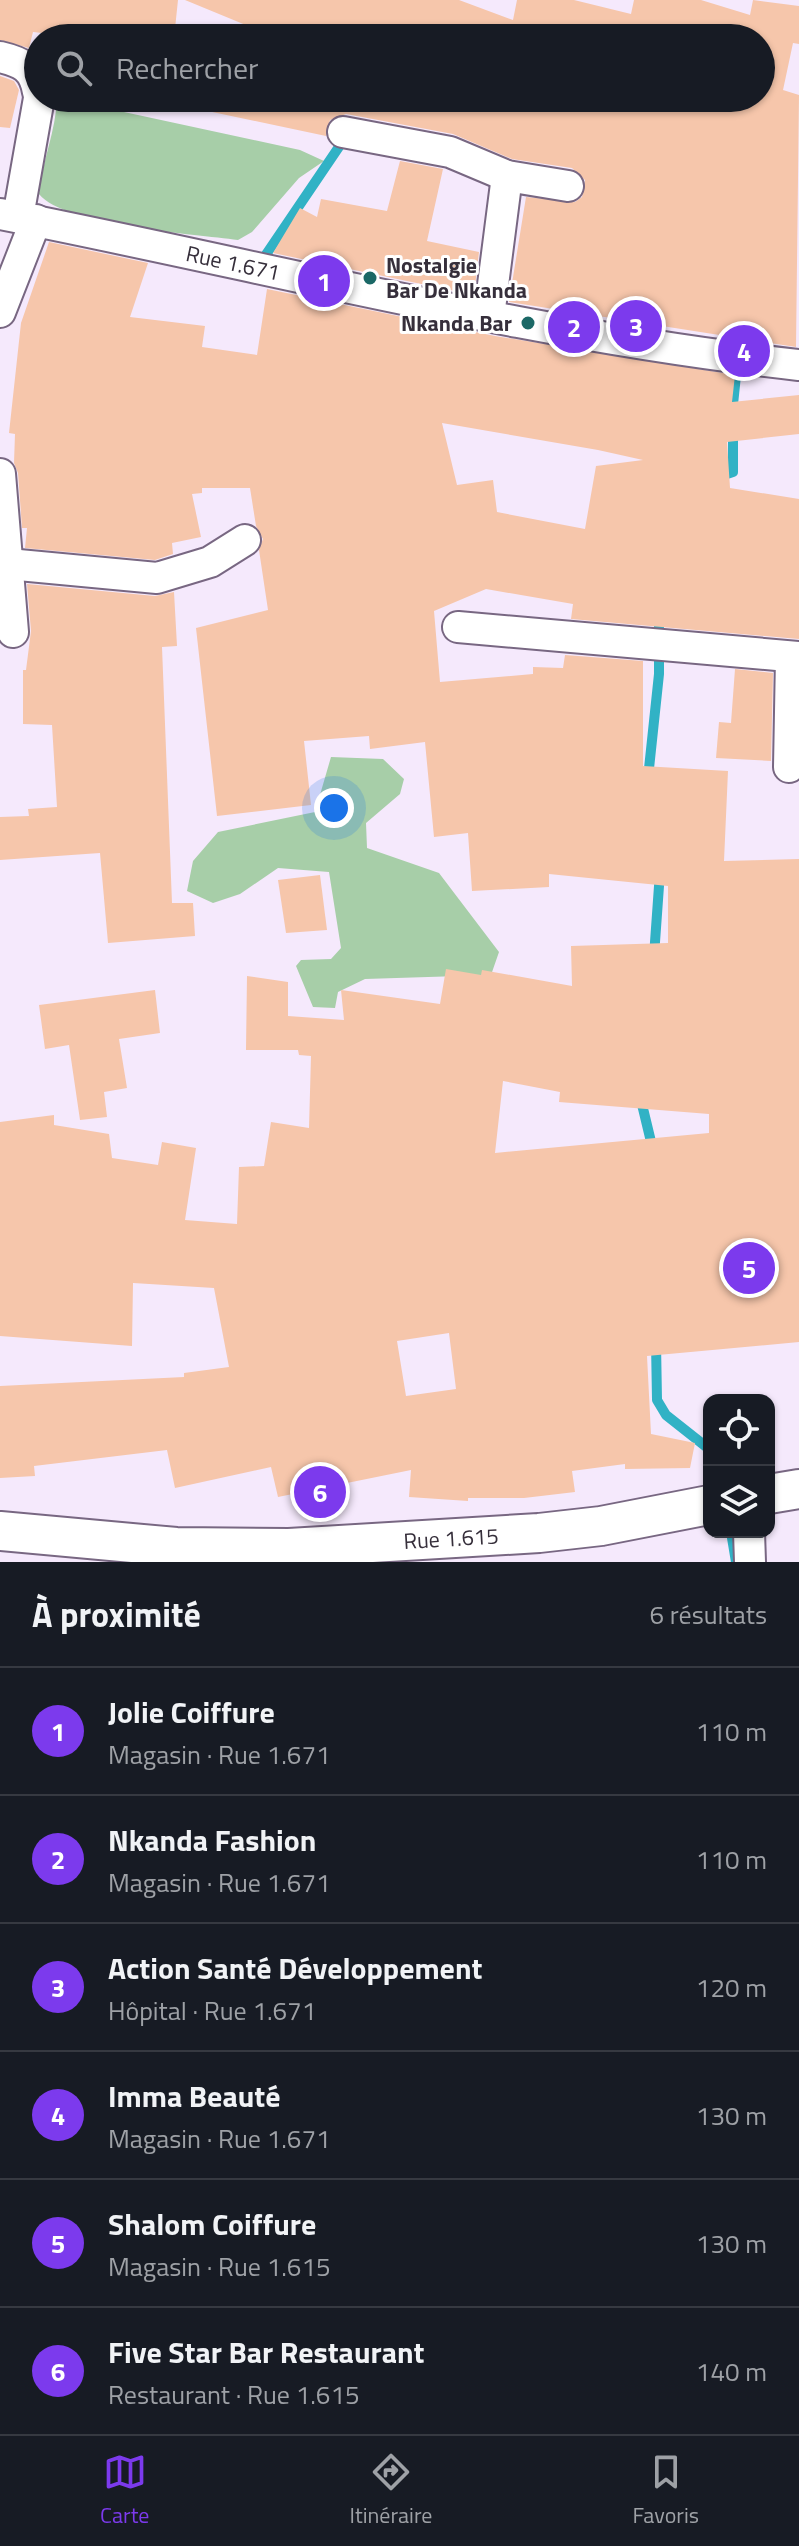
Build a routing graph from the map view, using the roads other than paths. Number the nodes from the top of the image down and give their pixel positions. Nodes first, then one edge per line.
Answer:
1 (0, 57) edge
2 (24, 65) edge
3 (37, 112) edge
4 (343, 132) dead end
5 (507, 176) junction
6 (568, 186) dead end
7 (18, 217) edge
8 (0, 312) edge
9 (489, 316) junction
10 (799, 365) edge
11 (0, 474) edge
12 (245, 540) dead end
13 (8, 564) junction
14 (458, 627) dead end
15 (13, 632) dead end
16 (795, 657) edge
17 (789, 767) dead end
18 (799, 1489) edge
19 (775, 1493) edge
20 (703, 1506) edge
21 (0, 1531) edge
22 (749, 1538) edge
23 (750, 1562) edge

1 - 2 street
3 - 7 street
4 - 5 street
5 - 6 street
5 - 9 street
7 - 8 street
7 - 9 street, Rue 1.671
9 - 10 street, Rue 1.671
11 - 13 street
12 - 13 street
13 - 15 street
14 - 16 street
16 - 17 street
18 - 19 street
20 - 21 street, Rue 1.615
22 - 23 street

